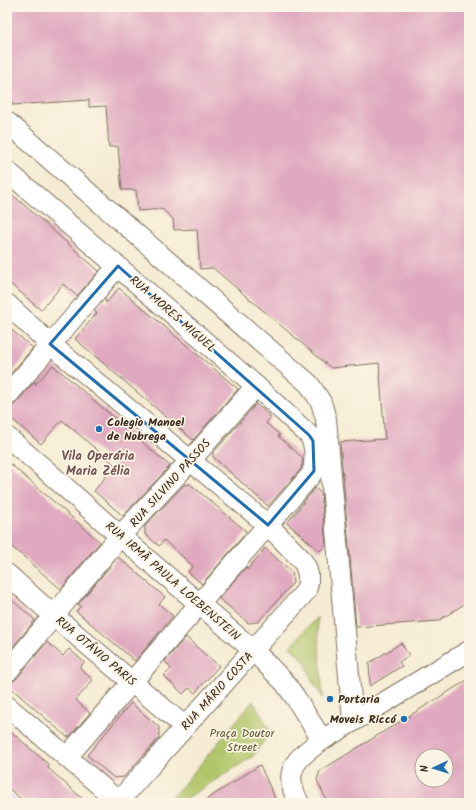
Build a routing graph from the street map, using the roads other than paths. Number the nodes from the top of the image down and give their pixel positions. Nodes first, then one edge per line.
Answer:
1 (7, 122) edge
2 (7, 171) edge
3 (118, 266) junction
4 (7, 304) edge
5 (50, 344) junction
6 (256, 386) junction
7 (7, 396) edge
8 (7, 438) edge
9 (190, 461) junction
10 (268, 525) junction
11 (120, 536) junction
12 (7, 574) edge
13 (200, 604) junction
14 (54, 616) junction
15 (253, 650) junction
16 (469, 650) edge
17 (7, 672) edge
18 (132, 682) junction
19 (7, 706) edge
20 (353, 721) junction
21 (185, 727) junction
22 (322, 740) junction
23 (67, 757) junction
24 (117, 802) edge
25 (299, 803) edge

1 - 20 street
2 - 3 street, RUA MORES MIGUEL
3 - 5 street
3 - 6 street, RUA MORES MIGUEL
4 - 5 street
5 - 7 street
5 - 9 street
6 - 9 street, RUA SILVINO PASSOS
6 - 10 street, RUA MORES MIGUEL
8 - 11 street, RUA IRMÃ PAULA LOEBENSTEIN
9 - 10 street
9 - 11 street, RUA SILVINO PASSOS
10 - 13 street
10 - 15 street, RUA MÁRIO COSTA
11 - 13 street, RUA IRMÃ PAULA LOEBENSTEIN
11 - 14 street, RUA SILVINO PASSOS
12 - 14 street, RUA OTÁVIO PARIS
13 - 15 street, RUA IRMÃ PAULA LOEBENSTEIN
13 - 18 street
14 - 17 street, RUA SILVINO PASSOS
14 - 18 street, RUA OTÁVIO PARIS
15 - 21 street, RUA MÁRIO COSTA
15 - 22 street, RUA IRMÃ PAULA LOEBENSTEIN
16 - 20 street
18 - 21 street, RUA OTÁVIO PARIS
18 - 23 street
19 - 23 street
20 - 22 street
21 - 24 street, RUA MÁRIO COSTA
22 - 25 street
23 - 24 street

